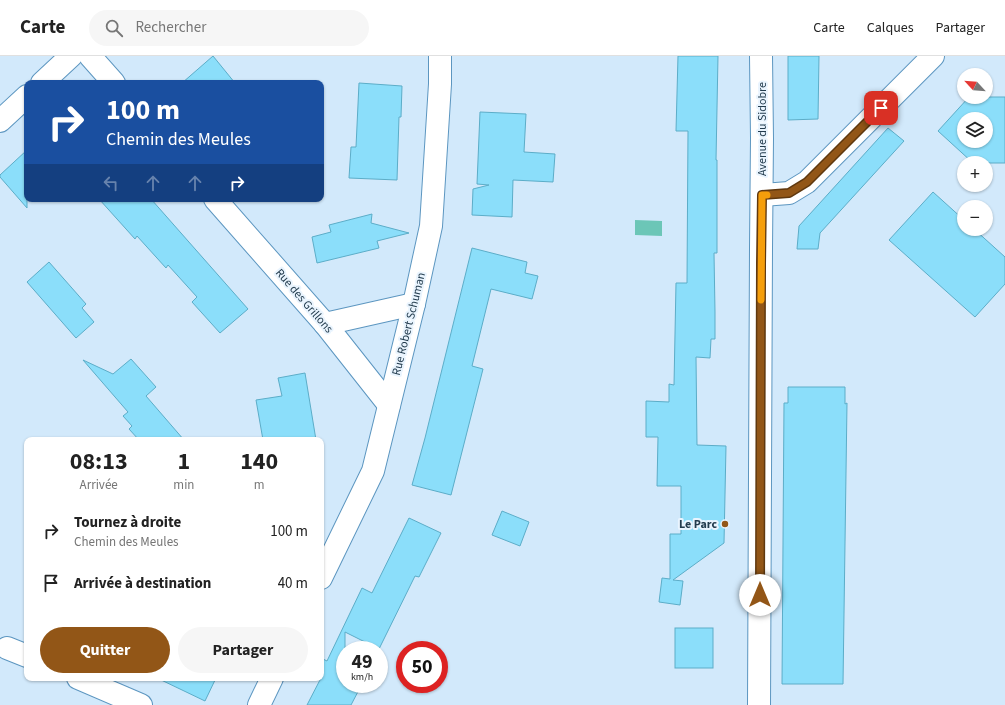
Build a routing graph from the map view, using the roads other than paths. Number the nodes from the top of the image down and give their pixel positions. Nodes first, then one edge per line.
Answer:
1 (71, 56) edge
2 (90, 56) edge
3 (440, 56) edge
4 (761, 56) edge
5 (933, 56) edge
6 (45, 80) edge
7 (111, 80) edge
8 (24, 99) edge
9 (0, 121) edge
10 (762, 195) junction
11 (218, 202) edge
12 (414, 304) junction
13 (325, 324) junction
14 (389, 405) junction
15 (324, 572) edge
16 (7, 648) dead end
17 (24, 655) edge
18 (85, 681) edge
19 (271, 681) edge
20 (141, 705) edge
21 (259, 705) edge
22 (760, 705) edge

1 - 6 street
2 - 7 street
3 - 12 street, Rue Robert Schuman
4 - 10 street, Avenue du Sidobre
5 - 10 street
8 - 9 street
10 - 22 street, Avenue du Sidobre
11 - 13 street, Rue des Grillons
12 - 13 street
12 - 14 street, Rue Robert Schuman
13 - 14 street, Rue des Grillons
14 - 15 street, Rue Robert Schuman
16 - 17 street
18 - 20 street
19 - 21 street

